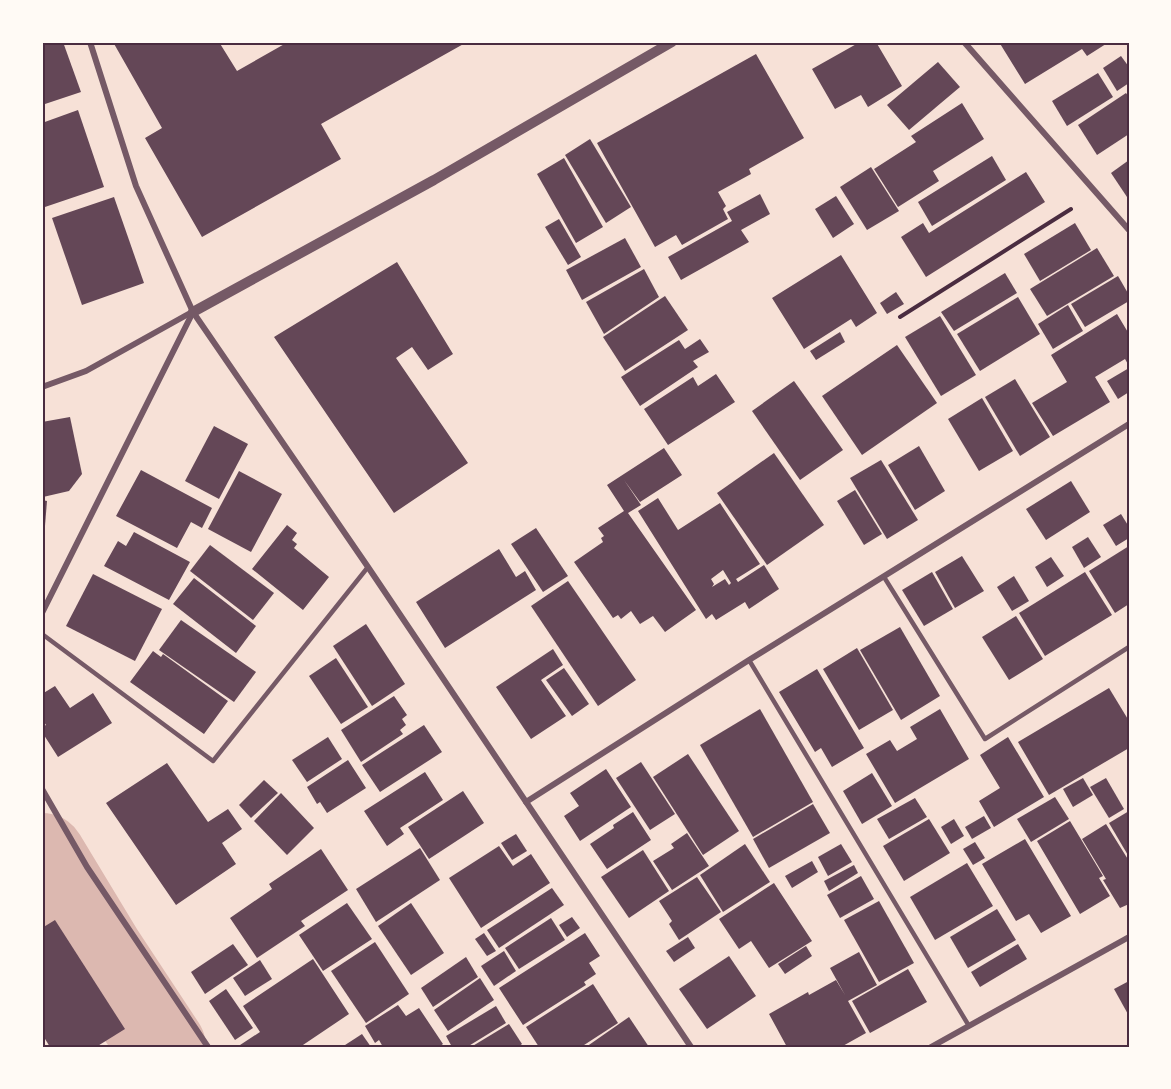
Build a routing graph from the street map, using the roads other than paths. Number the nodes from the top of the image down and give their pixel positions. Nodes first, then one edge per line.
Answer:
1 (90, 42) edge
2 (672, 42) edge
3 (964, 42) edge
4 (1129, 230) edge
5 (193, 312) junction
6 (42, 387) edge
7 (1129, 424) edge
8 (368, 567) junction
9 (884, 577) junction
10 (42, 613) edge
11 (42, 634) edge
12 (1129, 647) edge
13 (749, 660) junction
14 (42, 789) edge
15 (526, 802) junction
16 (1129, 937) edge
17 (969, 1026) junction
18 (208, 1047) edge
19 (691, 1047) edge
20 (931, 1047) edge

1 - 5 street
2 - 5 street
3 - 4 street
5 - 6 street
5 - 8 street
5 - 10 street
7 - 9 street
8 - 11 lane
8 - 15 street
9 - 12 lane
9 - 13 street
13 - 15 street
13 - 17 lane
14 - 18 street
15 - 19 street
16 - 17 street
17 - 20 street

